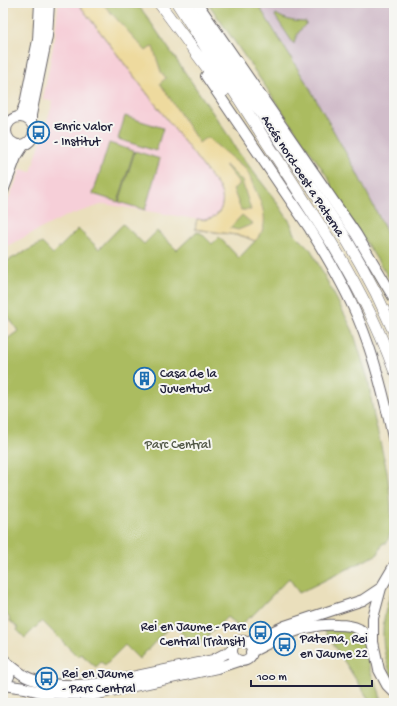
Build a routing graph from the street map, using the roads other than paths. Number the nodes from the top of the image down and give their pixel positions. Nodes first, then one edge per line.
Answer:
1 (40, 3) edge
2 (49, 3) edge
3 (158, 3) edge
4 (177, 3) edge
5 (185, 3) edge
6 (189, 3) edge
7 (197, 3) edge
8 (230, 67) junction
9 (20, 117) junction
10 (31, 122) junction
11 (12, 143) junction
12 (23, 146) junction
13 (3, 167) edge
14 (3, 190) edge
15 (312, 213) junction
16 (394, 298) edge
17 (394, 332) edge
18 (394, 370) edge
19 (394, 442) edge
20 (394, 566) edge
21 (382, 588) junction
22 (373, 642) junction
23 (249, 648) junction
24 (232, 650) junction
25 (6, 661) edge
26 (238, 661) junction
27 (3, 684) edge
28 (394, 692) edge

1 - 9 street
2 - 10 street
3 - 15 main road
3 - 19 street
4 - 15 main road, Accés nord-oest a Paterna
5 - 8 main road, Accés nord-oest a Paterna
6 - 8 main road
7 - 16 street
8 - 17 main road, Accés nord-oest a Paterna
9 - 10 street
9 - 11 street
10 - 12 street
11 - 12 street
11 - 13 street
12 - 14 street
15 - 18 main road, Accés nord-oest a Paterna
20 - 21 street
21 - 22 street
21 - 23 street
22 - 23 street
22 - 28 street
23 - 24 street
23 - 26 street
24 - 25 street
24 - 26 street
25 - 27 street
26 - 27 street

